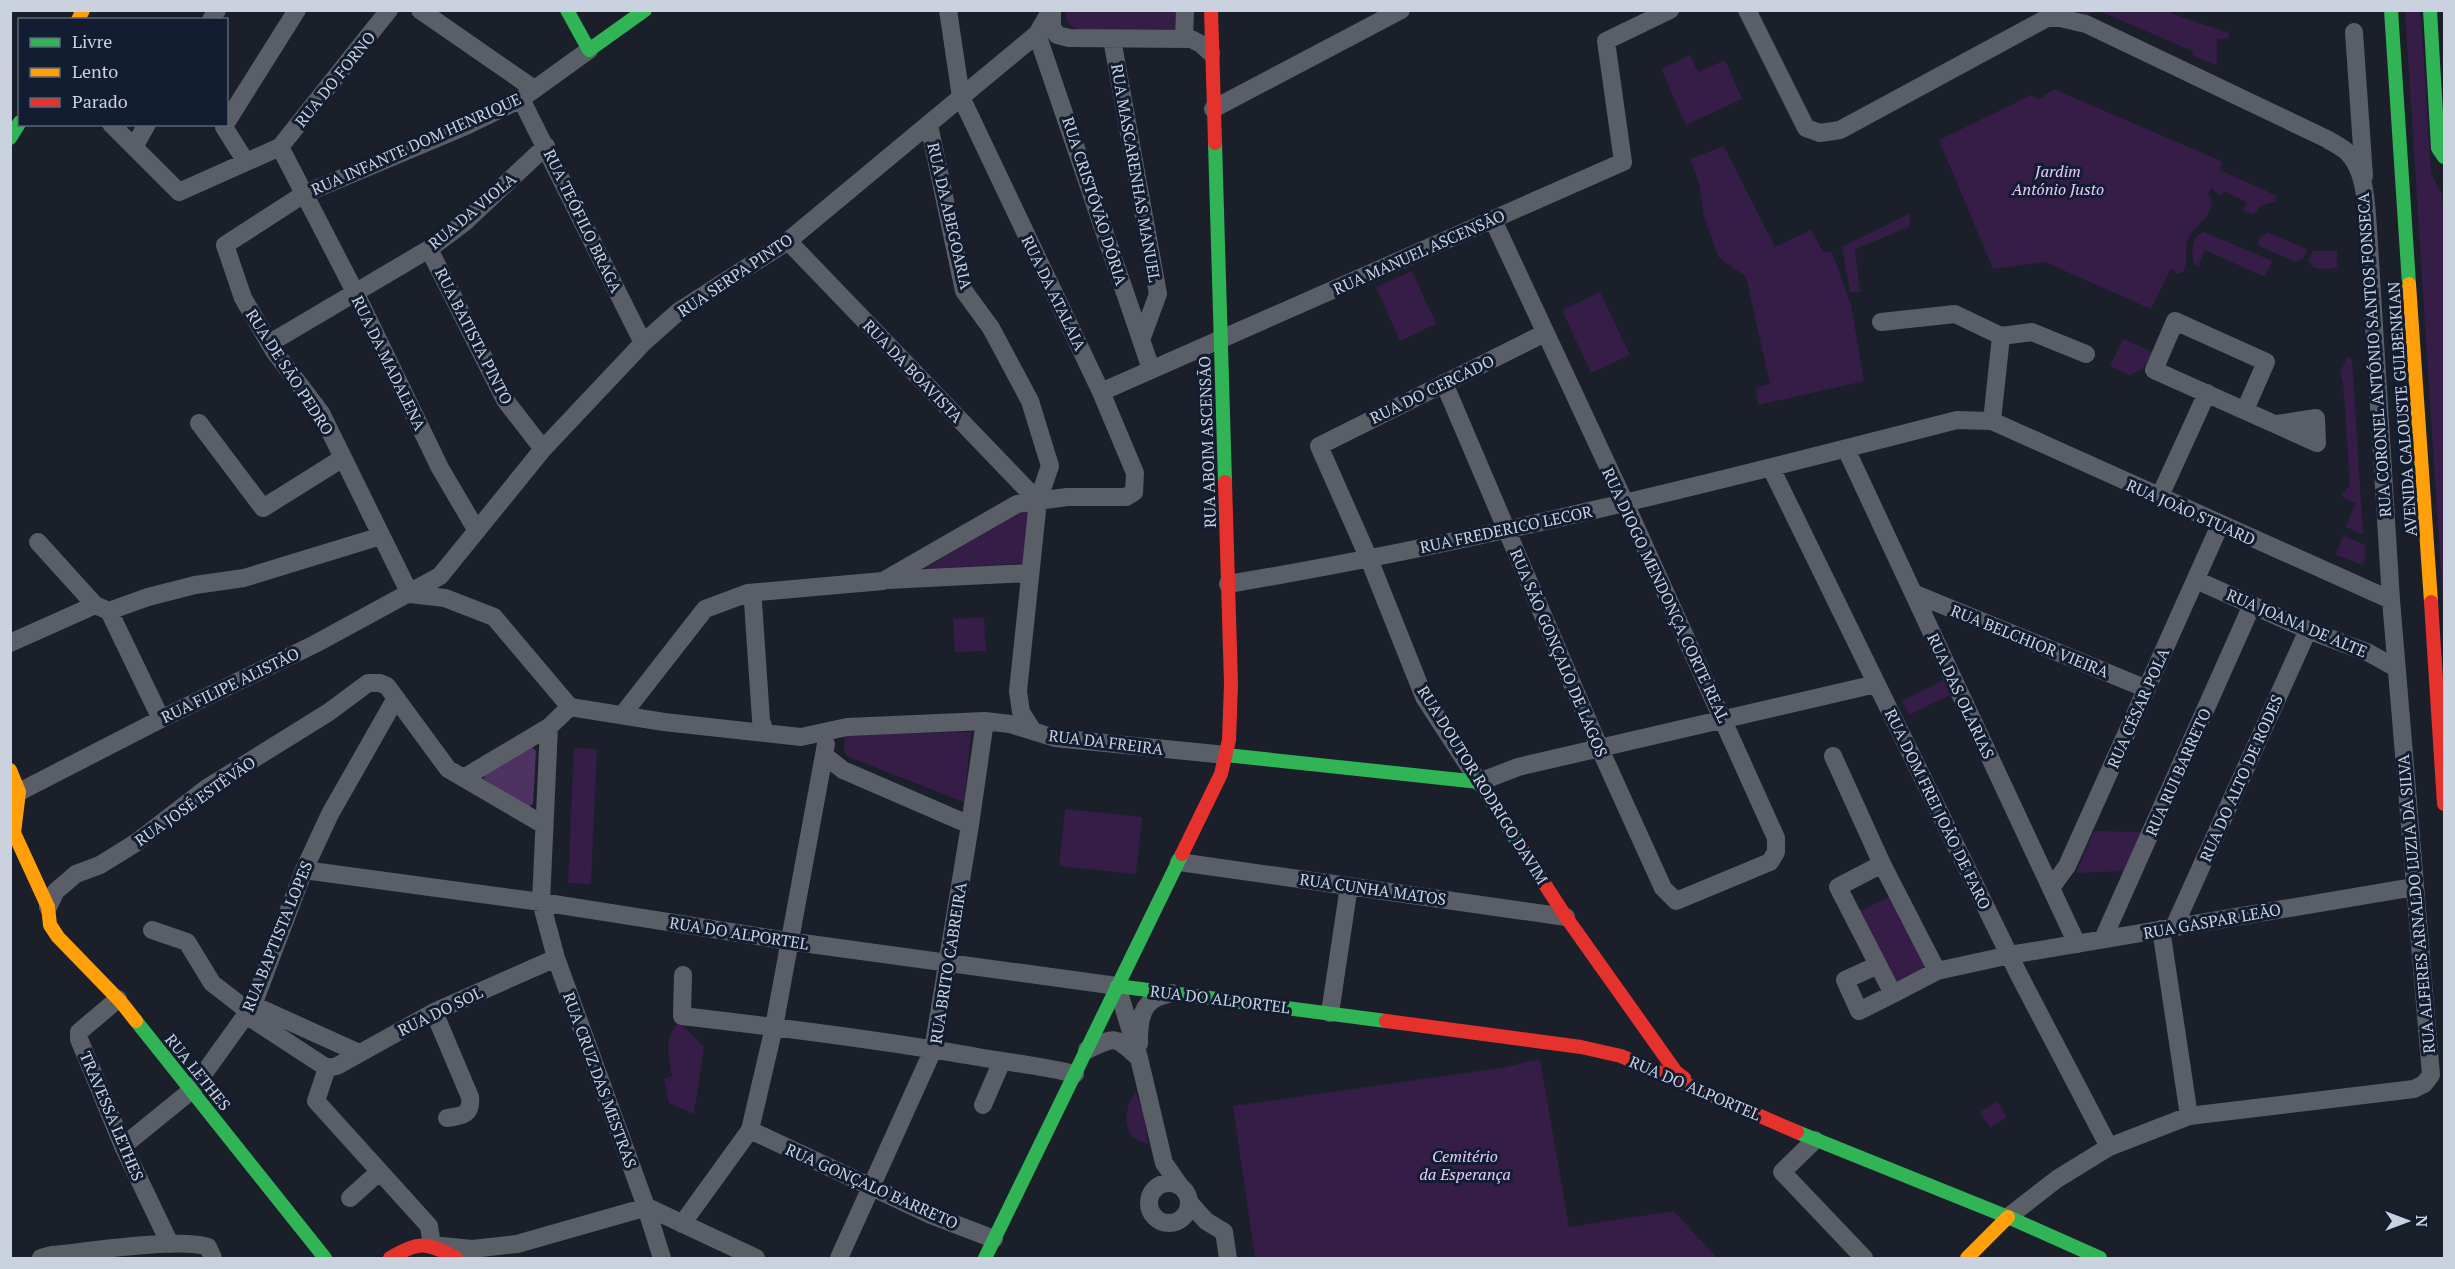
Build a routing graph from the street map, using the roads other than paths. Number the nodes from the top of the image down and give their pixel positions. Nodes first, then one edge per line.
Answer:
1 (297, 10) edge
2 (389, 10) edge
3 (420, 10) edge
4 (567, 10) edge
5 (645, 10) edge
6 (948, 10) edge
7 (1051, 10) edge
8 (1185, 10) edge
9 (1211, 10) edge
10 (1401, 10) edge
11 (1670, 10) edge
12 (1747, 10) edge
13 (2069, 10) edge
14 (2391, 10) edge
15 (2396, 10) edge
16 (2430, 10) edge
17 (2443, 10) edge
18 (2050, 14) edge
19 (2086, 24) junction
20 (2393, 27) junction
21 (2354, 32) dead end
22 (1037, 34) junction
23 (2445, 34) edge
24 (1069, 38) junction
25 (1113, 39) junction
26 (1184, 39) junction
27 (589, 50) junction
28 (1045, 53) junction
29 (1211, 53) junction
30 (527, 94) junction
31 (961, 97) junction
32 (1213, 109) junction
33 (2360, 120) junction
34 (228, 121) edge
35 (18, 125) edge
36 (929, 125) junction
37 (113, 126) edge
38 (146, 126) edge
39 (225, 126) edge
40 (10, 138) edge
41 (2327, 139) junction
42 (546, 146) junction
43 (134, 147) junction
44 (280, 147) junction
45 (2445, 157) edge
46 (246, 162) junction
47 (2365, 193) junction
48 (304, 194) junction
49 (1493, 220) junction
50 (788, 241) junction
51 (225, 245) joint
52 (429, 249) junction
53 (355, 292) junction
54 (1881, 322) dead end
55 (1545, 333) junction
56 (2001, 336) junction
57 (1220, 339) junction
58 (1141, 340) junction
59 (270, 343) junction
60 (643, 343) junction
61 (2086, 354) dead end
62 (1150, 369) junction
63 (1444, 383) junction
64 (1101, 392) junction
65 (2207, 393) junction
66 (2245, 410) junction
67 (1992, 421) junction
68 (199, 423) dead end
69 (2277, 424) dead end
70 (1319, 446) joint
71 (543, 449) junction
72 (1846, 449) junction
73 (343, 458) junction
74 (1771, 468) junction
75 (2159, 498) junction
76 (1038, 501) junction
77 (1625, 503) junction
78 (2220, 525) junction
79 (1507, 529) junction
80 (477, 531) junction
81 (381, 536) junction
82 (38, 542) dead end
83 (1369, 560) junction
84 (1030, 573) junction
85 (440, 576) joint
86 (2196, 580) junction
87 (883, 581) junction
88 (1228, 584) junction
89 (748, 593) junction
90 (1913, 593) junction
91 (410, 594) junction
92 (2391, 600) junction
93 (2252, 605) junction
94 (102, 608) junction
95 (2308, 630) junction
96 (2433, 637) junction
97 (12, 639) edge
98 (2445, 659) edge
99 (2396, 668) junction
100 (1876, 684) junction
101 (2147, 689) junction
102 (1018, 691) junction
103 (396, 699) junction
104 (570, 707) junction
105 (623, 714) junction
106 (161, 719) junction
107 (1724, 720) junction
108 (985, 721) junction
109 (549, 726) junction
110 (833, 730) junction
111 (1033, 731) junction
112 (765, 733) junction
113 (1600, 749) junction
114 (824, 754) junction
115 (1226, 755) junction
116 (1833, 756) dead end
117 (10, 770) edge
118 (465, 777) junction
119 (1479, 782) junction
120 (19, 792) junction
121 (2445, 804) edge
122 (544, 825) junction
123 (970, 825) junction
124 (1179, 862) junction
125 (1882, 864) junction
126 (304, 870) junction
127 (1349, 886) junction
128 (1663, 888) joint
129 (2051, 888) junction
130 (2414, 888) junction
131 (541, 902) junction
132 (48, 907) junction
133 (1566, 917) junction
134 (2168, 928) junction
135 (152, 930) dead end
136 (2103, 939) junction
137 (788, 941) junction
138 (2077, 944) junction
139 (2010, 955) junction
140 (556, 958) junction
141 (948, 964) junction
142 (1878, 964) junction
143 (1937, 971) junction
144 (682, 975) dead end
145 (1117, 986) junction
146 (1172, 993) junction
147 (1893, 994) junction
148 (118, 999) junction
149 (249, 1010) junction
150 (434, 1012) junction
151 (1330, 1013) junction
152 (1642, 1023) junction
153 (774, 1026) junction
154 (933, 1050) junction
155 (1087, 1050) junction
156 (359, 1053) junction
157 (1621, 1056) junction
158 (1139, 1058) junction
159 (1002, 1061) junction
160 (327, 1068) junction
161 (1075, 1074) junction
162 (192, 1090) junction
163 (1702, 1090) junction
164 (982, 1105) dead end
165 (2189, 1116) junction
166 (447, 1118) dead end
167 (750, 1130) junction
168 (1815, 1140) junction
169 (123, 1146) junction
170 (2109, 1147) junction
171 (1164, 1163) junction
172 (379, 1172) junction
173 (1180, 1186) junction
174 (872, 1187) junction
175 (1150, 1197) junction
176 (350, 1198) dead end
177 (1190, 1202) junction
178 (647, 1207) junction
179 (2008, 1217) junction
180 (1206, 1221) junction
181 (1173, 1223) junction
182 (682, 1224) junction
183 (994, 1239) junction
184 (170, 1244) junction
185 (432, 1245) junction
186 (210, 1253) edge
187 (493, 1253) edge
188 (41, 1258) edge
189 (325, 1258) edge
190 (390, 1258) edge
191 (456, 1258) edge
192 (662, 1258) edge
193 (756, 1258) edge
194 (839, 1258) edge
195 (985, 1258) edge
196 (1228, 1258) edge
197 (1864, 1258) edge
198 (1967, 1258) edge
199 (2100, 1258) edge

1 - 34 street
2 - 44 street, RUA DO FORNO
3 - 30 street
4 - 27 street
5 - 27 street, RUA INFANTE DOM HENRIQUE
6 - 31 street, RUA DA ATALAIA
7 - 22 street
7 - 24 street
8 - 26 street
9 - 29 street, RUA ABOIM ASCENSÃO
10 - 32 street
11 - 49 street, RUA MANUEL ASCENSÃO
12 - 18 street
13 - 19 street
14 - 20 street, AVENIDA CALOUSTE GULBENKIAN
15 - 20 street
16 - 45 street
17 - 23 street
18 - 19 street
19 - 41 street, RUA CORONEL ANTÓNIO SANTOS FONSECA
20 - 96 street, AVENIDA CALOUSTE GULBENKIAN
21 - 33 street
22 - 28 street, RUA CRISTÓVÃO DÓRIA
22 - 31 street, RUA SERPA PINTO
24 - 25 street
24 - 28 street
25 - 26 street
25 - 58 street, RUA MASCARENHAS MANUEL
26 - 29 street
27 - 30 street, RUA INFANTE DOM HENRIQUE
28 - 58 street, RUA CRISTÓVÃO DÓRIA
29 - 32 street, RUA ABOIM ASCENSÃO
30 - 42 street, RUA TEÓFILO BRAGA
30 - 48 street, RUA INFANTE DOM HENRIQUE
31 - 36 street, RUA SERPA PINTO
31 - 64 street, RUA DA ATALAIA
32 - 57 street, RUA ABOIM ASCENSÃO
33 - 41 street
33 - 47 street
35 - 40 street
36 - 50 street, RUA SERPA PINTO
36 - 76 street, RUA DA ABEGOARIA
37 - 43 street
38 - 43 street
39 - 46 street
41 - 47 street, RUA CORONEL ANTÓNIO SANTOS FONSECA
42 - 52 street, RUA DA VIOLA
42 - 60 street, RUA TEÓFILO BRAGA
43 - 46 street
44 - 46 street
44 - 48 street, RUA DA MADALENA
47 - 92 street, RUA CORONEL ANTÓNIO SANTOS FONSECA
48 - 51 street, RUA INFANTE DOM HENRIQUE
48 - 53 street, RUA DA MADALENA
49 - 55 street, RUA DIOGO MENDONÇA CORTE REAL
49 - 57 street, RUA MANUEL ASCENSÃO
50 - 60 street, RUA SERPA PINTO
50 - 76 street, RUA DA BOAVISTA
51 - 59 street, RUA DE SÃO PEDRO
52 - 53 street, RUA DA VIOLA
52 - 71 street, RUA BATISTA PINTO
53 - 59 street, RUA DA VIOLA
53 - 80 street, RUA DA MADALENA
54 - 56 street
55 - 63 street, RUA DO CERCADO
55 - 77 street, RUA DIOGO MENDONÇA CORTE REAL
56 - 61 street
56 - 67 street
57 - 62 street, RUA MANUEL ASCENSÃO
57 - 88 street, RUA ABOIM ASCENSÃO
58 - 62 street, RUA CRISTÓVÃO DÓRIA
59 - 73 street, RUA DE SÃO PEDRO
60 - 71 street, RUA SERPA PINTO
62 - 64 street, RUA MANUEL ASCENSÃO
63 - 70 street, RUA DO CERCADO
63 - 79 street, RUA SÃO GONÇALO DE LAGOS
64 - 76 street, RUA DA ATALAIA
65 - 66 street
65 - 66 street
65 - 75 street
66 - 69 street
67 - 72 street, RUA FREDERICO LECOR
67 - 75 street, RUA JOÃO STUARD
68 - 73 street
70 - 83 street, RUA DOUTOR RODRIGO DAVIM
71 - 80 street, RUA SERPA PINTO
72 - 74 street, RUA FREDERICO LECOR
72 - 90 street, RUA DAS OLARIAS
73 - 81 street, RUA DE SÃO PEDRO
74 - 77 street, RUA FREDERICO LECOR
74 - 100 street, RUA DOM FREI JOÃO DE FARO
75 - 78 street, RUA JOÃO STUARD
76 - 84 street, RUA DA ABEGOARIA
76 - 87 street
77 - 79 street, RUA FREDERICO LECOR
77 - 107 street, RUA DIOGO MENDONÇA CORTE REAL
78 - 86 street, RUA CÉSAR POLA
78 - 92 street, RUA JOÃO STUARD
79 - 83 street, RUA FREDERICO LECOR
79 - 113 street, RUA SÃO GONÇALO DE LAGOS
80 - 85 street, RUA SERPA PINTO
81 - 91 street, RUA DE SÃO PEDRO
81 - 94 street
82 - 94 street
83 - 88 street, RUA FREDERICO LECOR
83 - 119 street, RUA DOUTOR RODRIGO DAVIM
84 - 87 street
84 - 102 street, RUA DA ABEGOARIA
85 - 91 street, RUA FILIPE ALISTÃO
86 - 93 street, RUA JOANA DE ALTE
86 - 101 street, RUA CÉSAR POLA
87 - 89 street
88 - 115 street, RUA ABOIM ASCENSÃO
89 - 105 street
89 - 112 street
90 - 101 street, RUA BELCHIOR VIEIRA
90 - 129 street, RUA DAS OLARIAS
91 - 104 street
91 - 106 street, RUA FILIPE ALISTÃO
92 - 99 street, RUA ALFERES ARNALDO LUZIA DA SILVA
93 - 95 street, RUA JOANA DE ALTE
93 - 136 street, RUA RUI BARRETO
94 - 97 street
94 - 106 street
95 - 99 street, RUA JOANA DE ALTE
95 - 134 street, RUA DO ALTO DE RODES
96 - 98 street
96 - 121 street, AVENIDA CALOUSTE GULBENKIAN
99 - 130 street, RUA ALFERES ARNALDO LUZIA DA SILVA
100 - 107 street
100 - 139 street, RUA DOM FREI JOÃO DE FARO
101 - 129 street, RUA CÉSAR POLA
102 - 108 street
102 - 111 street
103 - 118 street
103 - 126 street, RUA BAPTISTA LOPES
103 - 132 street, RUA JOSÉ ESTÊVÃO
104 - 105 street, RUA DA FREIRA
104 - 109 street
105 - 112 street, RUA DA FREIRA
106 - 120 street, RUA FILIPE ALISTÃO
107 - 113 street
107 - 128 street, RUA DIOGO MENDONÇA CORTE REAL
108 - 110 street, RUA DA FREIRA
108 - 111 street, RUA DA FREIRA
108 - 123 street, RUA BRITO CABREIRA
109 - 118 street
109 - 122 street, RUA CRUZ DAS MESTRAS
110 - 112 street, RUA DA FREIRA
110 - 114 street
111 - 115 street, RUA DA FREIRA
113 - 119 street
113 - 128 street, RUA SÃO GONÇALO DE LAGOS
114 - 123 street
114 - 137 street
115 - 119 street
115 - 124 street, RUA ABOIM ASCENSÃO
116 - 125 street
117 - 120 street
118 - 122 street
119 - 133 street, RUA DOUTOR RODRIGO DAVIM
120 - 132 street, RUA LETHES
122 - 131 street, RUA CRUZ DAS MESTRAS
123 - 141 street, RUA BRITO CABREIRA
124 - 127 street, RUA CUNHA MATOS
124 - 145 street, RUA ABOIM ASCENSÃO
125 - 142 street
125 - 143 street
126 - 131 street, RUA DO ALPORTEL
126 - 149 street, RUA BAPTISTA LOPES
127 - 133 street, RUA CUNHA MATOS
127 - 151 street
129 - 138 street, RUA DAS OLARIAS
130 - 134 street, RUA GASPAR LEÃO
130 - 165 street, RUA ALFERES ARNALDO LUZIA DA SILVA
131 - 137 street, RUA DO ALPORTEL
131 - 140 street, RUA CRUZ DAS MESTRAS
132 - 148 street, RUA LETHES
133 - 152 street, RUA DOUTOR RODRIGO DAVIM
134 - 136 street, RUA GASPAR LEÃO
134 - 165 street
135 - 149 street
136 - 138 street, RUA GASPAR LEÃO
137 - 141 street, RUA DO ALPORTEL
137 - 153 street
138 - 139 street, RUA GASPAR LEÃO
139 - 143 street, RUA GASPAR LEÃO
139 - 170 street, RUA DOM FREI JOÃO DE FARO
140 - 150 street, RUA DO SOL
140 - 178 street, RUA CRUZ DAS MESTRAS
141 - 145 street, RUA DO ALPORTEL
141 - 154 street, RUA BRITO CABREIRA
142 - 147 street
142 - 147 street, RUA GASPAR LEÃO
143 - 147 street, RUA GASPAR LEÃO
144 - 153 street
145 - 146 street, RUA DO ALPORTEL
145 - 155 street, RUA ABOIM ASCENSÃO
145 - 158 street
146 - 151 street, RUA DO ALPORTEL
146 - 158 street
148 - 162 street, RUA LETHES
148 - 169 street, TRAVESSA LETHES
149 - 156 street
149 - 160 street
149 - 162 street, RUA BAPTISTA LOPES
150 - 156 street, RUA DO SOL
150 - 166 street
151 - 157 street, RUA DO ALPORTEL
152 - 157 street
152 - 163 street, RUA DOUTOR RODRIGO DAVIM
153 - 154 street
153 - 167 street
154 - 159 street
154 - 174 street, RUA BRITO CABREIRA
155 - 158 street
155 - 161 street, RUA ABOIM ASCENSÃO
156 - 160 street, RUA DO SOL
157 - 163 street, RUA DO ALPORTEL
158 - 171 street
159 - 161 street
159 - 164 street
160 - 172 street
161 - 183 street, RUA ABOIM ASCENSÃO
162 - 169 street, RUA BAPTISTA LOPES
162 - 189 street, RUA LETHES
163 - 168 street, RUA DO ALPORTEL
165 - 170 street, RUA ALFERES ARNALDO LUZIA DA SILVA
167 - 174 street, RUA GONÇALO BARRETO
167 - 182 street
168 - 179 street, RUA DO ALPORTEL
168 - 197 street
169 - 184 street, TRAVESSA LETHES
170 - 179 street, RUA ALFERES ARNALDO LUZIA DA SILVA
171 - 173 street
171 - 175 street
172 - 176 street
172 - 185 street
173 - 175 street
173 - 177 street
174 - 183 street, RUA GONÇALO BARRETO
174 - 194 street, RUA BRITO CABREIRA
175 - 181 street
177 - 180 street
177 - 181 street
178 - 182 street
178 - 187 street
178 - 192 street, RUA CRUZ DAS MESTRAS
179 - 198 street
179 - 199 street, RUA DO ALPORTEL
180 - 181 street
180 - 196 street
182 - 193 street
183 - 195 street, RUA ABOIM ASCENSÃO
184 - 186 street
184 - 188 street
185 - 187 street
185 - 190 street
185 - 191 street

